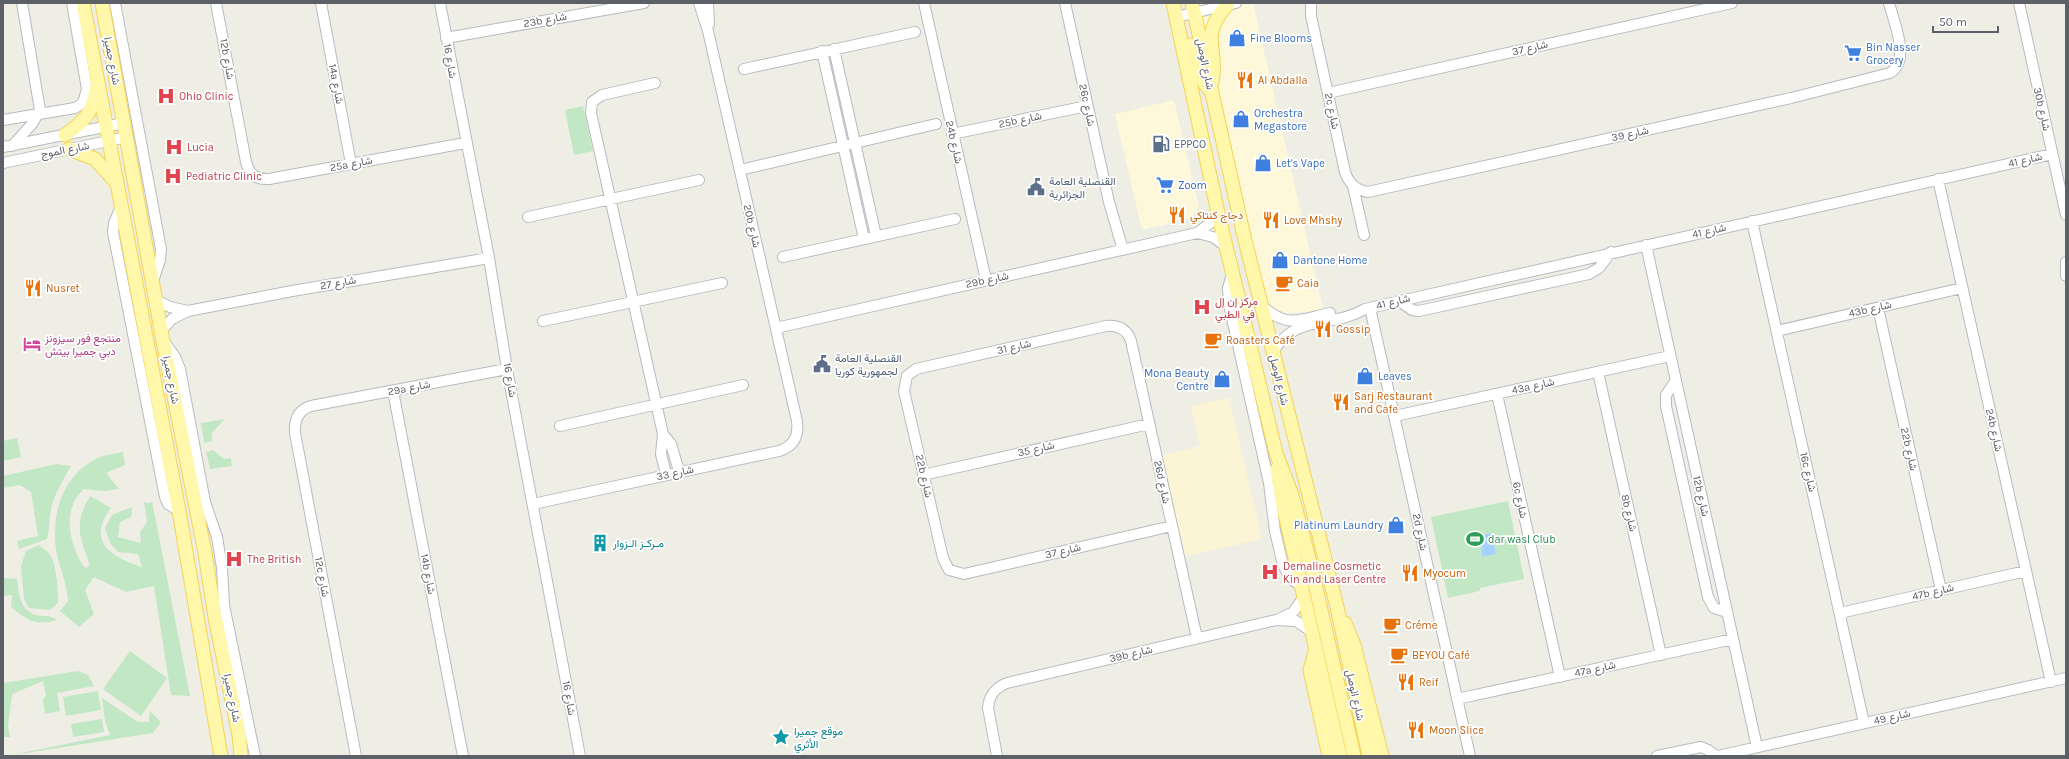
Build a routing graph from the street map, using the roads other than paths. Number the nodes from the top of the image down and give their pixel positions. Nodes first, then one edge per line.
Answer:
1 (22, 3) edge
2 (72, 3) edge
3 (83, 3) edge
4 (102, 3) edge
5 (115, 3) edge
6 (216, 3) edge
7 (321, 3) edge
8 (440, 3) edge
9 (644, 3) edge
10 (699, 3) edge
11 (708, 3) edge
12 (924, 3) edge
13 (1065, 3) edge
14 (1175, 3) edge
15 (1303, 3) edge
16 (1311, 3) edge
17 (1732, 3) edge
18 (1889, 3) edge
19 (2019, 3) edge
20 (1232, 4) edge
21 (1193, 8) edge
22 (1311, 16) junction
23 (1177, 22) junction
24 (708, 30) junction
25 (915, 32) dead end
26 (446, 38) junction
27 (834, 49) junction
28 (822, 51) junction
29 (744, 69) dead end
30 (99, 78) junction
31 (654, 84) dead end
32 (1210, 90) junction
33 (1328, 93) junction
34 (1087, 106) junction
35 (38, 113) junction
36 (3, 120) edge
37 (124, 123) junction
38 (936, 124) dead end
39 (108, 126) junction
40 (952, 134) junction
41 (65, 135) junction
42 (126, 137) junction
43 (110, 141) junction
44 (465, 143) junction
45 (854, 143) junction
46 (8, 146) edge
47 (842, 146) junction
48 (69, 149) junction
49 (2052, 154) junction
50 (246, 162) joint
51 (3, 163) edge
52 (351, 164) junction
53 (740, 170) junction
54 (1938, 179) junction
55 (699, 180) dead end
56 (116, 182) junction
57 (1353, 186) junction
58 (611, 198) junction
59 (1218, 213) junction
60 (2066, 215) edge
61 (528, 217) dead end
62 (955, 219) dead end
63 (1752, 221) junction
64 (1197, 233) junction
65 (1364, 234) dead end
66 (876, 236) junction
67 (864, 239) junction
68 (1646, 245) junction
69 (1227, 247) junction
70 (1119, 251) junction
71 (1611, 252) junction
72 (783, 257) dead end
73 (489, 258) junction
74 (2066, 262) edge
75 (1232, 272) junction
76 (2066, 276) edge
77 (986, 280) junction
78 (153, 281) junction
79 (722, 283) dead end
80 (1962, 288) junction
81 (156, 300) junction
82 (1399, 301) junction
83 (633, 302) junction
84 (1261, 305) junction
85 (1368, 308) junction
86 (1878, 308) junction
87 (188, 311) junction
88 (543, 321) dead end
89 (776, 328) junction
90 (1123, 329) joint
91 (1777, 331) junction
92 (162, 336) junction
93 (1272, 353) junction
94 (1670, 356) junction
95 (508, 369) junction
96 (1598, 372) junction
97 (907, 376) joint
98 (1676, 380) junction
99 (743, 385) dead end
100 (393, 391) junction
101 (1497, 394) junction
102 (656, 404) junction
103 (311, 406) joint
104 (1395, 416) junction
105 (797, 421) joint
106 (1149, 424) junction
107 (560, 426) dead end
108 (663, 434) junction
109 (1276, 453) junction
110 (679, 471) junction
111 (666, 474) junction
112 (923, 475) junction
113 (533, 504) junction
114 (1172, 526) junction
115 (2026, 571) junction
116 (954, 572) joint
117 (1941, 590) junction
118 (1302, 592) junction
119 (1336, 607) junction
120 (1728, 612) junction
121 (1840, 613) junction
122 (1276, 620) junction
123 (1311, 631) junction
124 (1197, 638) junction
125 (1733, 639) junction
126 (1316, 650) junction
127 (1661, 655) junction
128 (1560, 677) junction
129 (2066, 678) edge
130 (2051, 682) junction
131 (1458, 699) junction
132 (1864, 723) junction
133 (239, 735) junction
134 (1757, 747) junction
135 (220, 756) edge
136 (241, 756) edge
137 (247, 756) edge
138 (255, 756) edge
139 (356, 756) edge
140 (463, 756) edge
141 (580, 756) edge
142 (997, 756) edge
143 (1329, 756) edge
144 (1340, 756) edge
145 (1354, 756) edge
146 (1369, 756) edge
147 (1382, 756) edge
148 (1470, 756) edge
149 (1657, 756) edge
150 (1717, 756) edge

1 - 35 street
2 - 35 street
3 - 30 main road, شارع جميرا
4 - 37 main road, شارع جميرا
5 - 78 street
6 - 50 street, 12b شارع
7 - 52 street, 14a شارع
8 - 26 street, شارع 16
9 - 26 street, 23b شارع
10 - 24 street, 20b شارع
11 - 24 street, 20b شارع
12 - 40 street, 24b شارع
13 - 34 street, 26c شارع
14 - 23 main road, شارع الوصل
15 - 22 street, 2c شارع
16 - 22 street, 2c شارع
17 - 33 street, شارع 37
18 - 57 street, شارع 39
19 - 49 street, 30b شارع
20 - 21 street
20 - 32 main road
21 - 23 street
21 - 32 main road, شارع الوصل
22 - 33 street, 2c شارع
23 - 32 main road
23 - 59 main road, شارع الوصل
24 - 53 street, 20b شارع
25 - 27 street
26 - 44 street, شارع 16
27 - 28 street
27 - 45 street
28 - 29 street
28 - 47 street
30 - 39 main road, شارع جميرا
30 - 41 main road
31 - 58 street
32 - 84 main road, شارع الوصل
33 - 57 street, 2c شارع
34 - 40 street, 25b شارع
34 - 70 street, 26c شارع
35 - 36 street
35 - 46 street
37 - 39 street, شارع الموج
37 - 42 main road, شارع جميرا
38 - 45 street
39 - 41 street, شارع الموج
39 - 43 main road, شارع جميرا
40 - 77 street, 24b شارع
41 - 46 street, شارع الموج
42 - 43 street, شارع الموج
42 - 78 main road, شارع جميرا
43 - 48 street, شارع الموج
43 - 56 main road, شارع جميرا
44 - 52 street, 25a شارع
44 - 73 street, شارع 16
45 - 47 street
45 - 66 street
47 - 53 street
47 - 67 street
48 - 51 street, شارع الموج
48 - 56 main road
49 - 54 street, شارع 41
49 - 60 street, 30b شارع
50 - 52 street, 25a شارع
53 - 89 street, 20b شارع
54 - 63 street, شارع 41
54 - 80 street, 24b شارع
55 - 58 street
56 - 135 main road, شارع جميرا
57 - 65 street, 2c شارع
58 - 61 street
58 - 83 street
59 - 64 street, 29b شارع
59 - 69 main road, شارع الوصل
62 - 66 street
63 - 68 street, شارع 41
63 - 91 street, 16c شارع
64 - 69 street
64 - 70 street, 29b شارع
66 - 67 street
67 - 72 street
68 - 71 street, شارع 41
68 - 94 street, 12b شارع
69 - 75 main road, شارع الوصل
70 - 77 street, 29b شارع
71 - 82 street, شارع 41
71 - 82 street
73 - 87 street, شارع 27
73 - 95 street, شارع 16
74 - 76 street
75 - 109 main road, شارع الوصل
75 - 118 street, شارع الوصل
77 - 89 street, 29b شارع
78 - 81 main road, شارع جميرا
79 - 83 street
80 - 86 street, 43b شارع
80 - 115 street, 24b شارع
81 - 87 street, شارع 27
81 - 92 main road, شارع جميرا
82 - 85 street, شارع 41
83 - 88 street
83 - 102 street
84 - 85 street, شارع 41
84 - 93 main road, شارع الوصل
85 - 93 street, شارع 41
85 - 104 street, 2d شارع
86 - 91 street, 43b شارع
86 - 117 street, 22b شارع
87 - 92 street, شارع 27
89 - 105 street, 20b شارع
90 - 97 street, شارع 31
90 - 106 street, 26d شارع
91 - 121 street, 16c شارع
92 - 133 main road, شارع جميرا
92 - 138 street
93 - 119 main road, شارع الوصل
94 - 96 street, 43a شارع
94 - 98 street, 12b شارع
95 - 100 street, 29a شارع
95 - 113 street, شارع 16
96 - 101 street, 43a شارع
96 - 127 street, 8b شارع
97 - 112 street, 22b شارع
98 - 120 street, 12b شارع
98 - 120 street
99 - 102 street
100 - 103 street, 29a شارع
100 - 140 street, 14b شارع
101 - 104 street, 43a شارع
101 - 128 street, 6c شارع
102 - 107 street
102 - 108 street
103 - 139 street, 12c شارع
104 - 131 street, 2d شارع
105 - 110 street, شارع 33
106 - 112 street, شارع 35
106 - 114 street, 26d شارع
108 - 110 street
108 - 111 street
109 - 118 main road, شارع الوصل
109 - 145 main road, شارع الوصل
110 - 111 street, شارع 33
111 - 113 street, شارع 33
112 - 116 street, 22b شارع
113 - 141 street, شارع 16
114 - 116 street, شارع 37
114 - 124 street, 26d شارع
115 - 117 street, 47b شارع
115 - 130 street, 24b شارع
117 - 121 street, 47b شارع
118 - 122 street, 39b شارع
118 - 123 main road, شارع الوصل
119 - 146 main road, شارع الوصل
119 - 147 main road
120 - 125 street, 12b شارع
121 - 132 street, 16c شارع
122 - 123 street, 39b شارع
122 - 124 street, 39b شارع
123 - 126 main road, شارع الوصل
124 - 142 street, 39b شارع
125 - 127 street, 47a شارع
125 - 134 street, 12b شارع
126 - 143 main road
126 - 144 main road, شارع الوصل
127 - 128 street, 47a شارع
128 - 131 street, 47a شارع
129 - 130 street, شارع 49
130 - 132 street, شارع 49
131 - 148 street, 2d شارع
132 - 134 street, شارع 49
133 - 136 main road, شارع جميرا
133 - 137 main road
134 - 150 street, شارع 49
149 - 150 street

